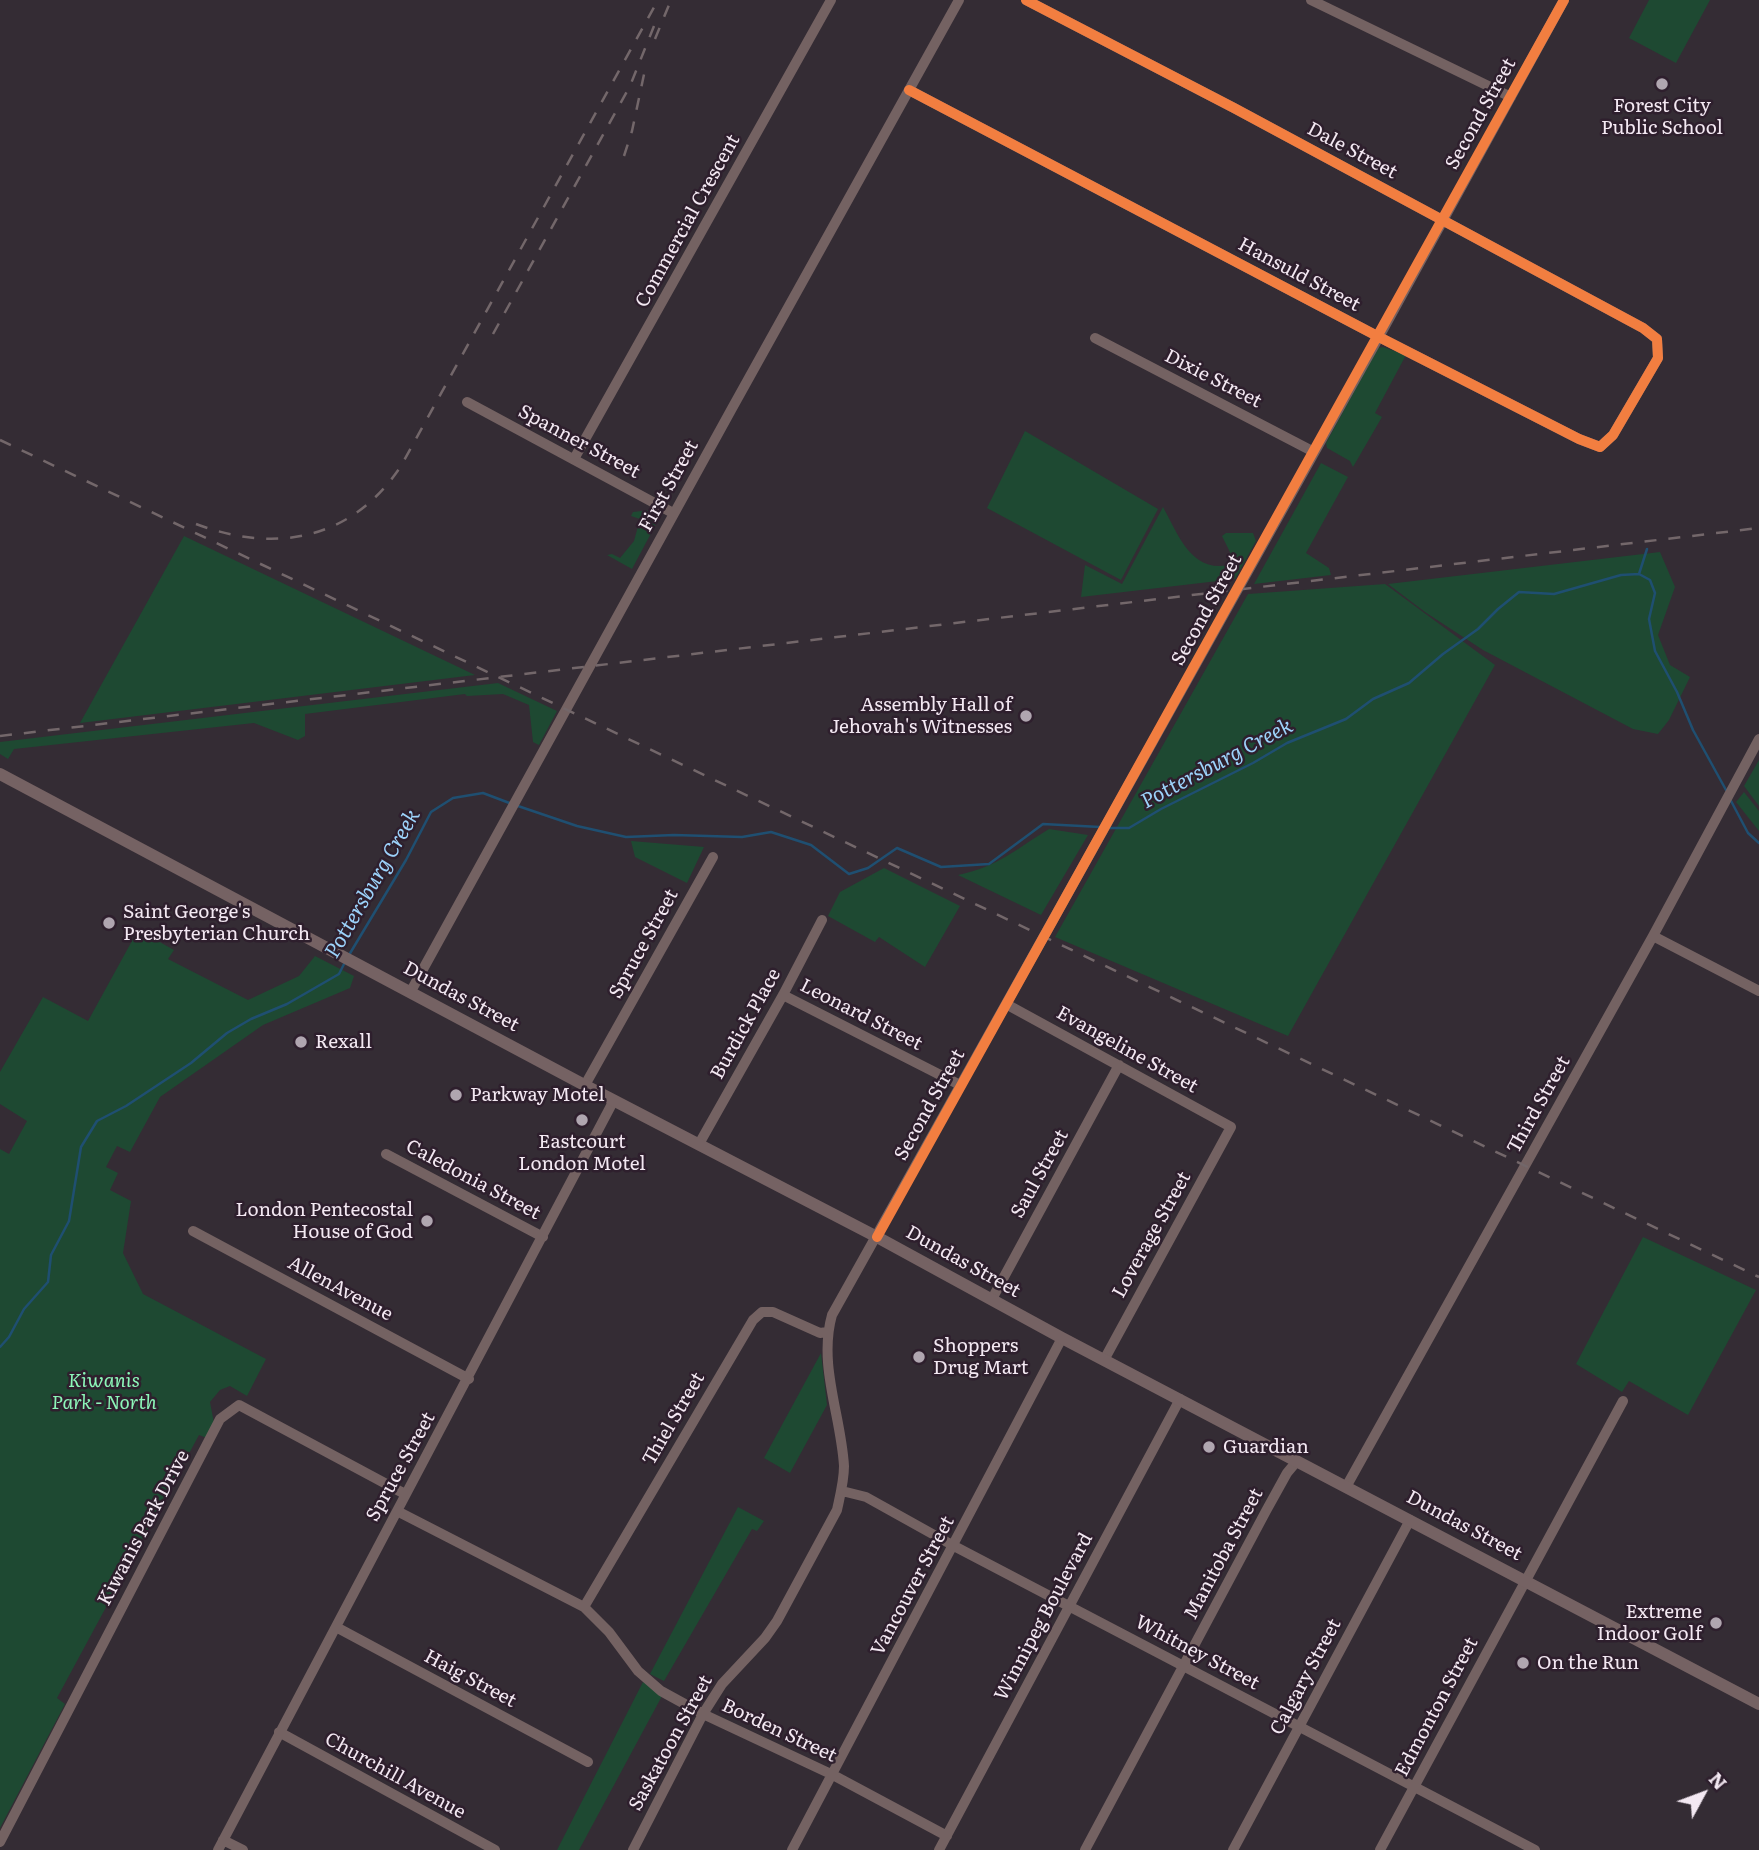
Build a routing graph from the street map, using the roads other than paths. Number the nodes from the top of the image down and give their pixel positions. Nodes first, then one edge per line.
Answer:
1 (831, 0) edge
2 (960, 0) edge
3 (1026, 0) edge
4 (1311, 0) edge
5 (1564, 0) edge
6 (909, 90) junction
7 (1511, 97) junction
8 (1442, 220) junction
9 (1379, 337) junction
10 (1095, 338) dead end
11 (1657, 339) joint
12 (467, 402) dead end
13 (1314, 452) junction
14 (574, 459) junction
15 (673, 513) junction
16 (1759, 739) edge
17 (0, 774) edge
18 (713, 857) dead end
19 (822, 920) dead end
20 (1653, 936) junction
21 (411, 991) junction
22 (1759, 991) edge
23 (783, 995) junction
24 (1006, 1004) junction
25 (1119, 1065) junction
26 (585, 1085) junction
27 (960, 1085) junction
28 (614, 1100) junction
29 (1231, 1127) joint
30 (699, 1144) junction
31 (386, 1154) dead end
32 (194, 1231) dead end
33 (543, 1237) junction
34 (877, 1237) junction
35 (992, 1299) junction
36 (827, 1332) junction
37 (1062, 1338) junction
38 (1104, 1360) junction
39 (469, 1379) junction
40 (1180, 1399) junction
41 (1623, 1401) dead end
42 (1297, 1461) junction
43 (1346, 1487) junction
44 (842, 1491) junction
45 (405, 1494) junction
46 (397, 1511) junction
47 (1410, 1520) junction
48 (954, 1546) junction
49 (1525, 1580) junction
50 (1071, 1605) junction
51 (584, 1607) junction
52 (336, 1627) junction
53 (1184, 1666) junction
54 (1759, 1704) edge
55 (703, 1714) junction
56 (1299, 1727) junction
57 (279, 1732) junction
58 (588, 1762) dead end
59 (833, 1775) junction
60 (1414, 1787) junction
61 (947, 1836) junction
62 (0, 1842) edge
63 (221, 1845) edge
64 (243, 1850) edge
65 (495, 1850) edge
66 (633, 1850) edge
67 (792, 1850) edge
68 (939, 1850) edge
69 (1085, 1850) edge
70 (1233, 1850) edge
71 (1380, 1850) edge
72 (1535, 1850) edge

1 - 14 street, Commercial Crescent
2 - 6 street, First Street
3 - 8 street, Dale Street
4 - 7 street
5 - 7 street, Second Street
6 - 9 street, Hansuld Street
6 - 15 street, First Street
7 - 8 street, Second Street
8 - 9 street, Second Street
8 - 11 street, Dale Street
9 - 11 street, Hansuld Street
9 - 13 street, Second Street
10 - 13 street, Dixie Street
12 - 14 street, Spanner Street
13 - 24 street, Second Street
14 - 15 street, Spanner Street
15 - 21 street, First Street
16 - 20 street, Third Street
17 - 21 main road, Dundas Street
18 - 26 street, Spruce Street
19 - 23 street, Burdick Place
20 - 22 street
20 - 43 street, Third Street
21 - 26 main road, Dundas Street
23 - 27 street, Leonard Street
23 - 30 street, Burdick Place
24 - 25 street, Evangeline Street
24 - 27 street, Second Street
25 - 29 street, Evangeline Street
25 - 35 street, Saul Street
26 - 28 main road, Dundas Street
27 - 34 street, Second Street
28 - 30 main road, Dundas Street
28 - 33 street, Spruce Street
29 - 38 street, Loverage Street
30 - 34 main road, Dundas Street
31 - 33 street, Caledonia Street
32 - 39 street, AllenAvenue
33 - 39 street, Spruce Street
34 - 35 main road, Dundas Street
34 - 36 street, Saskatoon Street
35 - 37 main road, Dundas Street
36 - 44 street, Saskatoon Street
36 - 51 street, Thiel Street
37 - 38 main road, Dundas Street
37 - 48 street, Vancouver Street
38 - 40 main road, Dundas Street
39 - 45 street, Spruce Street
40 - 42 main road, Dundas Street
40 - 50 street, Winnipeg Boulevard
41 - 49 street, Edmonton Street
42 - 43 main road, Dundas Street
42 - 53 street, Manitoba Street
43 - 47 main road, Dundas Street
44 - 48 street, Whitney Street
44 - 55 street, Saskatoon Street
45 - 46 street, Spruce Street
45 - 62 street, Kiwanis Park Drive
46 - 51 street, Borden Street
46 - 52 street, Spruce Street
47 - 49 main road, Dundas Street
47 - 56 street, Calgary Street
48 - 50 street, Whitney Street
48 - 59 street, Vancouver Street
49 - 54 main road, Dundas Street
49 - 60 street, Edmonton Street
50 - 53 street, Whitney Street
50 - 61 street, Winnipeg Boulevard
51 - 55 street, Borden Street
52 - 57 street, Spruce Street
52 - 58 street, Haig Street
53 - 56 street, Whitney Street
53 - 69 street, Manitoba Street
55 - 59 street, Borden Street
55 - 66 street, Saskatoon Street
56 - 60 street, Whitney Street
56 - 70 street, Calgary Street
57 - 63 street, Spruce Street
57 - 65 street, Churchill Avenue
59 - 61 street, Borden Street
59 - 67 street, Vancouver Street
60 - 71 street, Edmonton Street
60 - 72 street, Whitney Street
61 - 68 street, Winnipeg Boulevard
63 - 64 street

